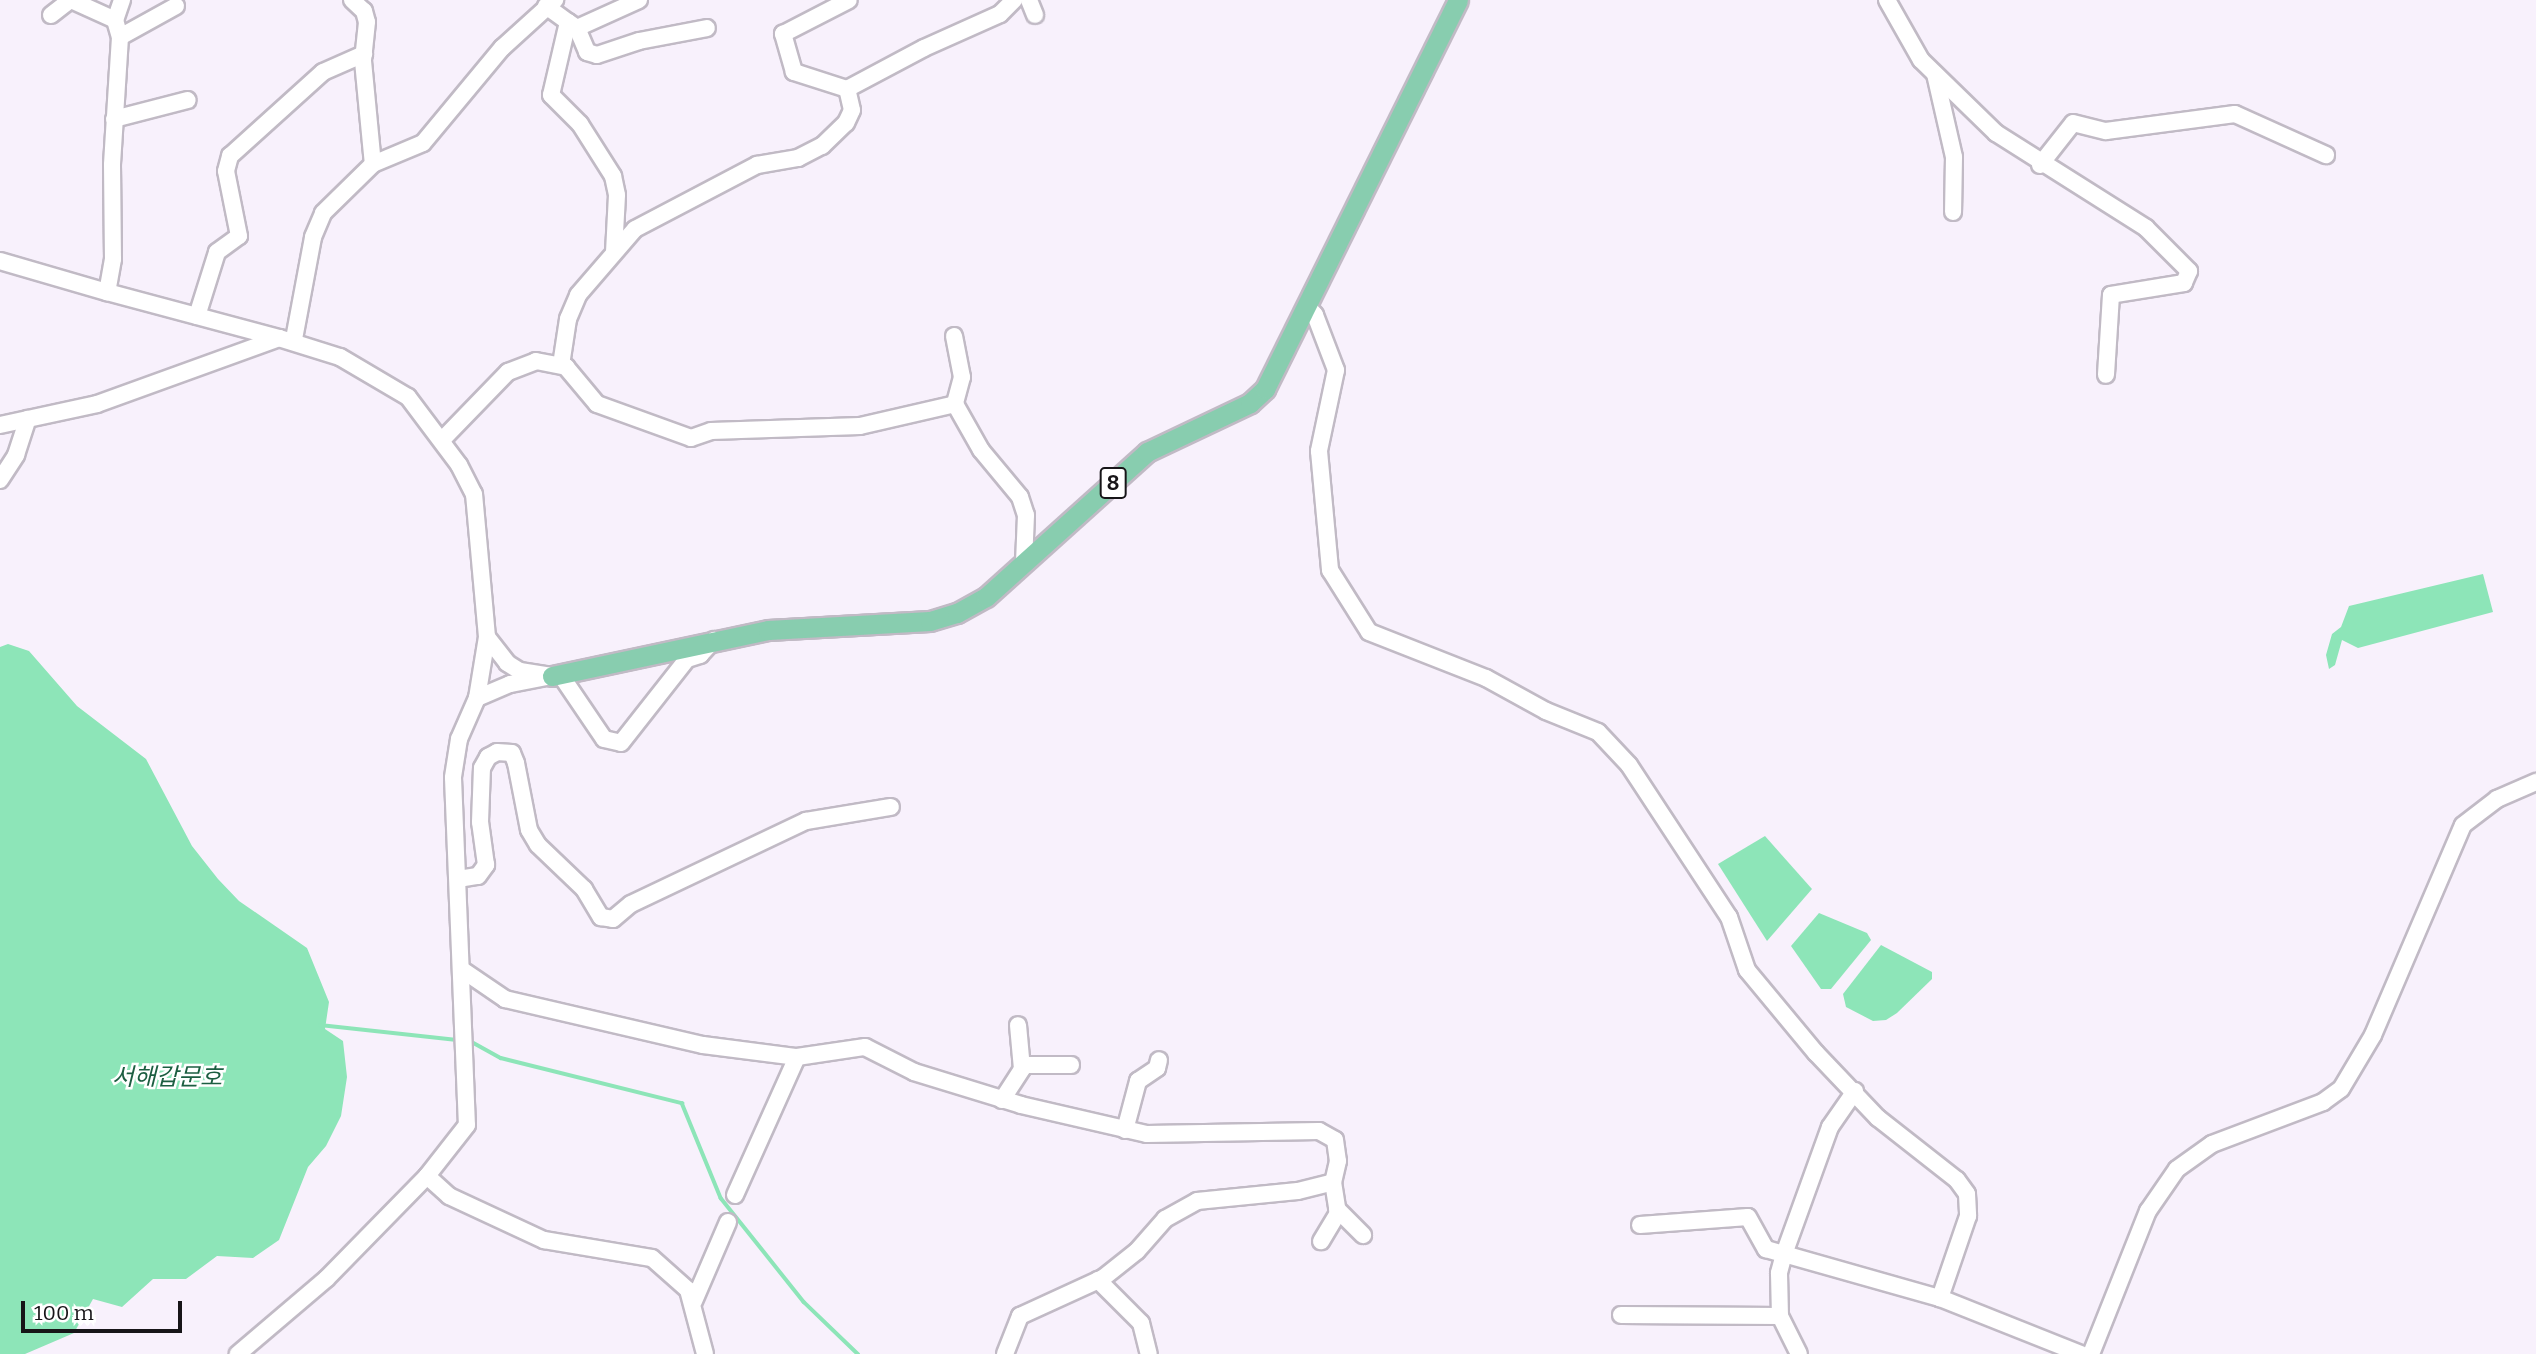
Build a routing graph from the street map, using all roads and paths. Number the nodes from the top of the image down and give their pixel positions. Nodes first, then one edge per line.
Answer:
1 (71, 0) edge
2 (122, 0) edge
3 (352, 0) edge
4 (639, 0) edge
5 (849, 0) edge
6 (1014, 0) edge
7 (1458, 0) edge
8 (1887, 0) edge
9 (550, 3) edge
10 (176, 6) dead end
11 (51, 15) dead end
12 (115, 20) junction
13 (572, 25) junction
14 (707, 29) dead end
15 (120, 37) junction
16 (364, 54) junction
17 (1935, 74) junction
18 (847, 89) junction
19 (188, 100) dead end
20 (114, 119) junction
21 (2326, 155) dead end
22 (373, 164) junction
23 (2040, 165) junction
24 (1953, 212) dead end
25 (614, 252) junction
26 (0, 261) edge
27 (107, 292) junction
28 (1307, 306) junction
29 (197, 316) junction
30 (954, 336) dead end
31 (286, 339) junction
32 (561, 365) junction
33 (2106, 375) dead end
34 (955, 404) junction
35 (28, 419) junction
36 (0, 425) edge
37 (442, 440) junction
38 (0, 480) edge
39 (1024, 563) junction
40 (487, 637) junction
41 (714, 640) junction
42 (556, 675) junction
43 (477, 698) junction
44 (2536, 782) edge
45 (891, 807) dead end
46 (458, 879) junction
47 (464, 971) junction
48 (1018, 1025) dead end
49 (797, 1057) junction
50 (1159, 1060) dead end
51 (1022, 1065) junction
52 (1071, 1065) dead end
53 (1855, 1091) junction
54 (1002, 1100) junction
55 (1125, 1130) junction
56 (427, 1177) junction
57 (1333, 1182) junction
58 (735, 1195) dead end
59 (1337, 1209) junction
60 (728, 1222) dead end
61 (1640, 1225) dead end
62 (1363, 1235) dead end
63 (1321, 1241) dead end
64 (1784, 1254) junction
65 (1098, 1280) junction
66 (1940, 1298) junction
67 (694, 1301) junction
68 (1621, 1315) dead end
69 (1780, 1316) junction
70 (238, 1354) edge
71 (705, 1354) edge
72 (1005, 1354) edge
73 (1149, 1354) edge
74 (1799, 1354) edge
75 (2081, 1354) edge
76 (2091, 1354) edge

1 - 11 street
1 - 12 street
2 - 12 street
3 - 16 street
4 - 13 street
5 - 18 street
6 - 18 street
7 - 28 main road, 8
8 - 17 street
9 - 13 street
9 - 22 street
10 - 15 street
12 - 15 street
13 - 14 street
13 - 25 street
15 - 20 street
16 - 22 street
16 - 29 street
17 - 23 street
17 - 24 street
18 - 25 street
19 - 20 street
20 - 27 street
21 - 23 street
22 - 31 street
23 - 33 street
25 - 32 street
26 - 27 street
27 - 29 street
28 - 39 main road, 8
28 - 53 street
29 - 31 street
30 - 34 street
31 - 35 street
31 - 37 street
32 - 34 street
32 - 37 street
34 - 39 street
35 - 36 street
35 - 38 street
37 - 40 street
39 - 41 main road, 8
40 - 42 street
40 - 43 street
41 - 42 main road, 8
41 - 42 street
42 - 43 street
43 - 46 street
44 - 76 street
45 - 46 street
46 - 47 street
47 - 49 street
47 - 56 street
48 - 51 street
49 - 54 street
49 - 58 street
50 - 55 street
51 - 52 street
51 - 54 street
53 - 64 street
53 - 66 street
54 - 55 street
55 - 57 street
56 - 67 street
56 - 70 street
57 - 59 street
57 - 65 street
59 - 62 street
59 - 63 street
60 - 67 street
61 - 64 street
64 - 66 street
64 - 69 street
65 - 72 street
65 - 73 street
66 - 75 street
67 - 71 street
68 - 69 street
69 - 74 street

